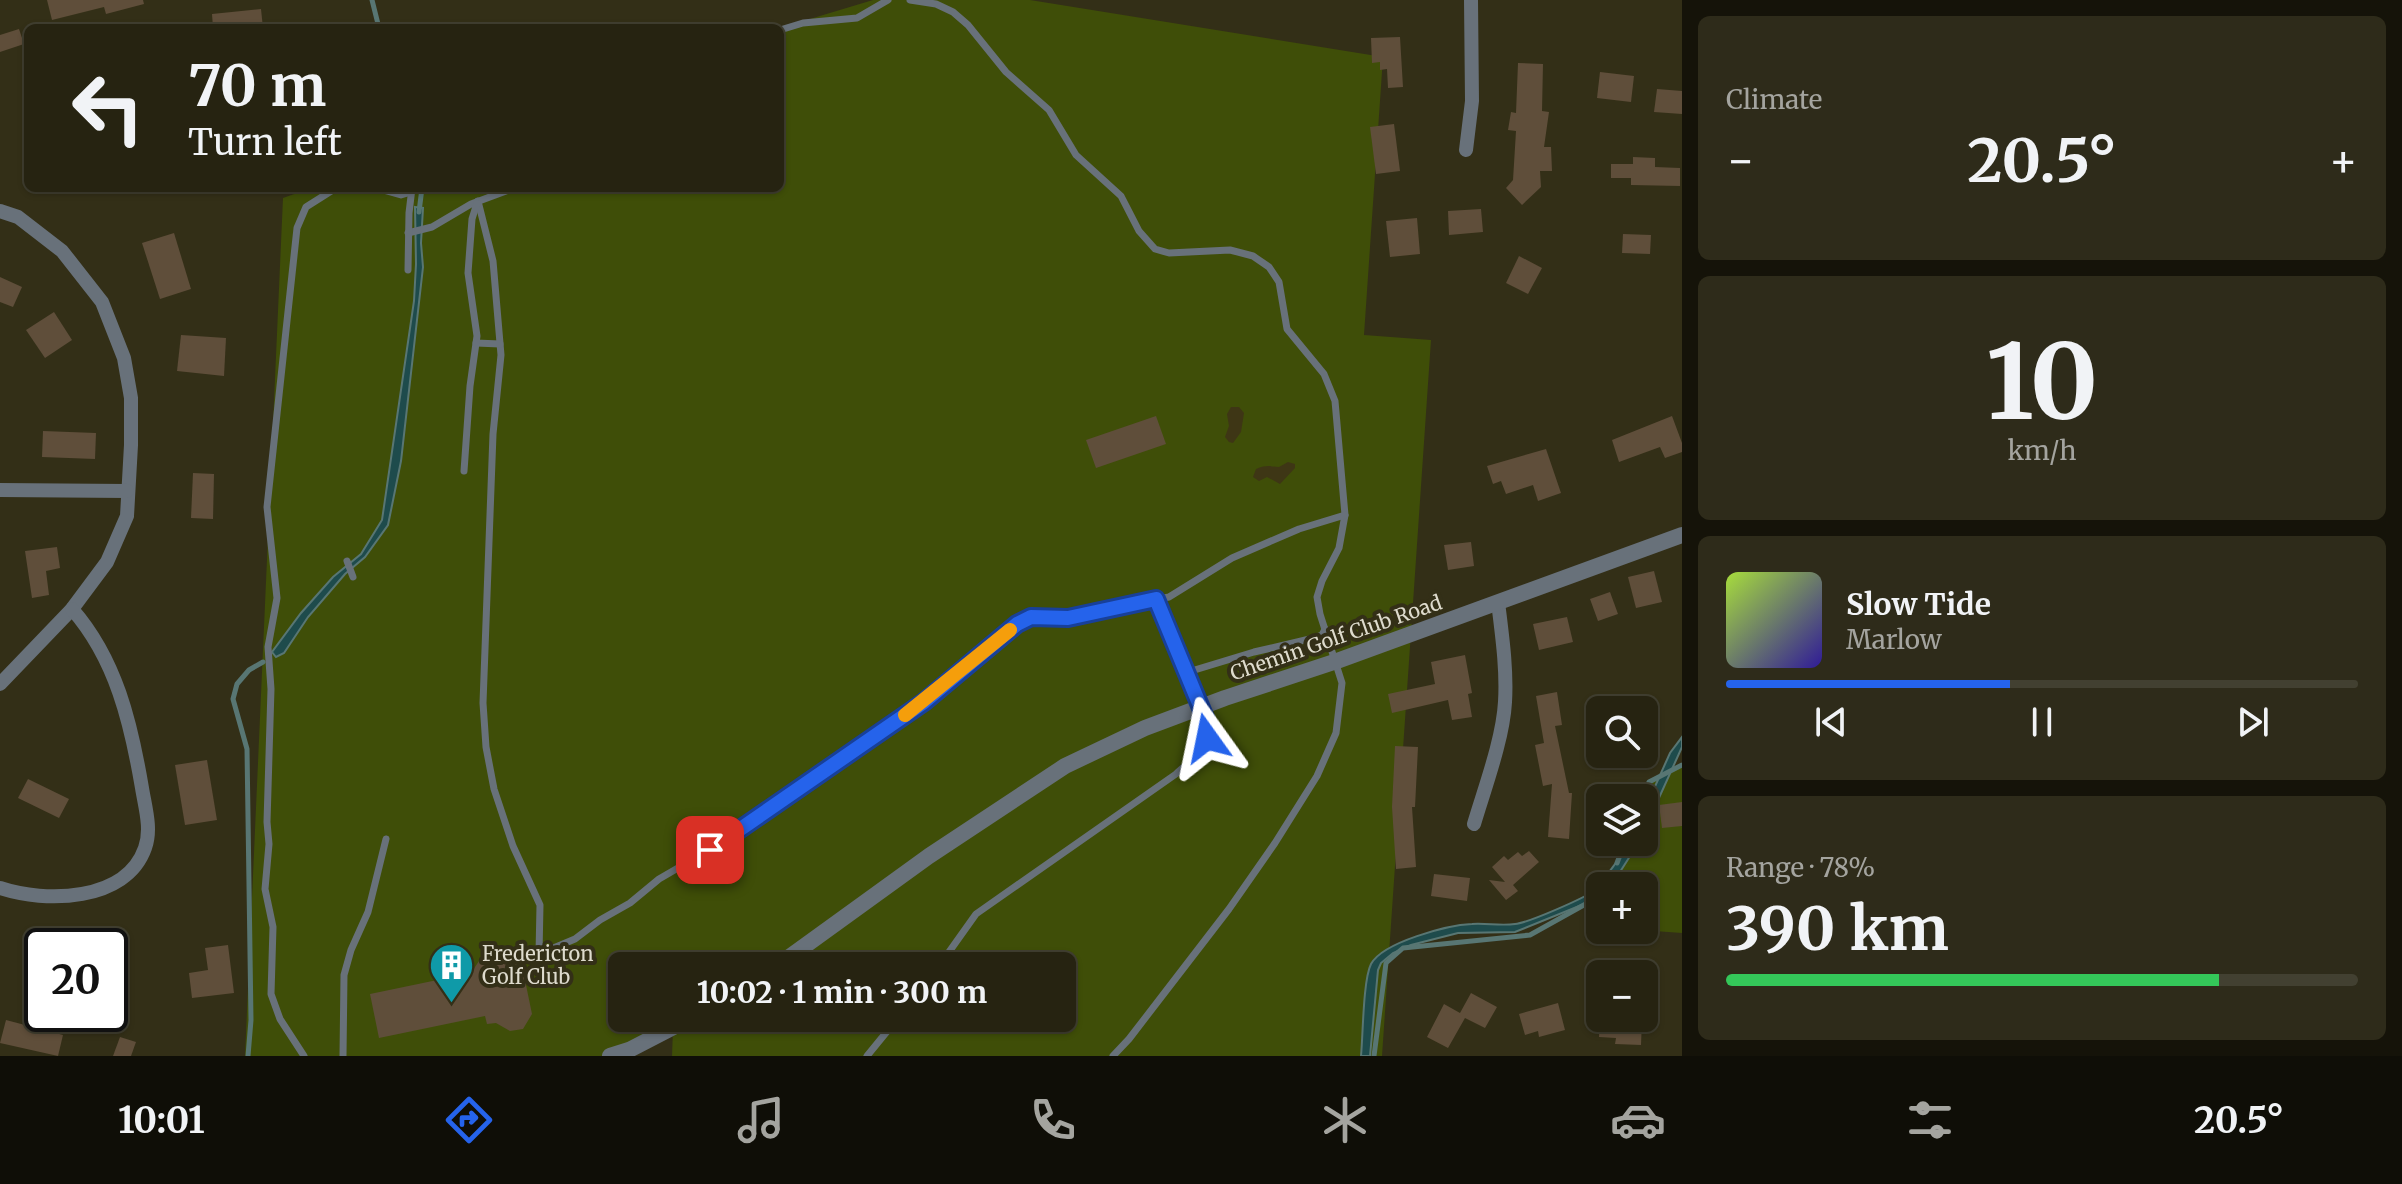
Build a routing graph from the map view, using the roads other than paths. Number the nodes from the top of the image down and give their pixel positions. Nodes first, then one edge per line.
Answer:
1 (888, 0) edge
2 (910, 0) edge
3 (1471, 0) edge
4 (784, 29) edge
5 (1466, 150) dead end
6 (330, 192) edge
7 (412, 192) edge
8 (503, 192) edge
9 (478, 201) junction
10 (0, 211) edge
11 (410, 233) junction
12 (408, 270) dead end
13 (476, 343) junction
14 (500, 344) junction
15 (464, 471) dead end
16 (0, 490) edge
17 (127, 491) junction
18 (1345, 515) junction
19 (1682, 535) edge
20 (347, 561) dead end
21 (353, 577) dead end
22 (1156, 599) junction
23 (1498, 602) junction
24 (72, 609) junction
25 (1325, 628) junction
26 (1337, 661) junction
27 (1188, 672) junction
28 (0, 684) edge
29 (1201, 707) junction
30 (1474, 824) dead end
31 (386, 839) dead end
32 (0, 888) edge
33 (796, 952) edge
34 (949, 952) edge
35 (664, 1032) edge
36 (887, 1032) edge
37 (304, 1056) edge
38 (343, 1056) edge
39 (610, 1056) edge
40 (867, 1056) edge
41 (1113, 1056) edge

1 - 4 lane
2 - 18 lane
3 - 5 street
6 - 37 lane
7 - 11 lane
8 - 9 lane
9 - 11 lane
9 - 13 lane
9 - 14 lane
10 - 17 street
11 - 12 lane
13 - 14 lane
13 - 15 lane
14 - 22 lane
16 - 17 street
17 - 24 street
18 - 22 lane
18 - 25 lane
19 - 23 street, Chemin Golf Club Road
20 - 21 lane
22 - 27 lane
23 - 26 street, Chemin Golf Club Road
23 - 30 street
24 - 28 street
24 - 32 street
25 - 26 lane
25 - 27 lane
26 - 29 street, Chemin Golf Club Road
26 - 41 lane
27 - 29 lane
29 - 33 street, Chemin Golf Club Road
29 - 34 lane
31 - 38 lane
35 - 39 street
36 - 40 lane

